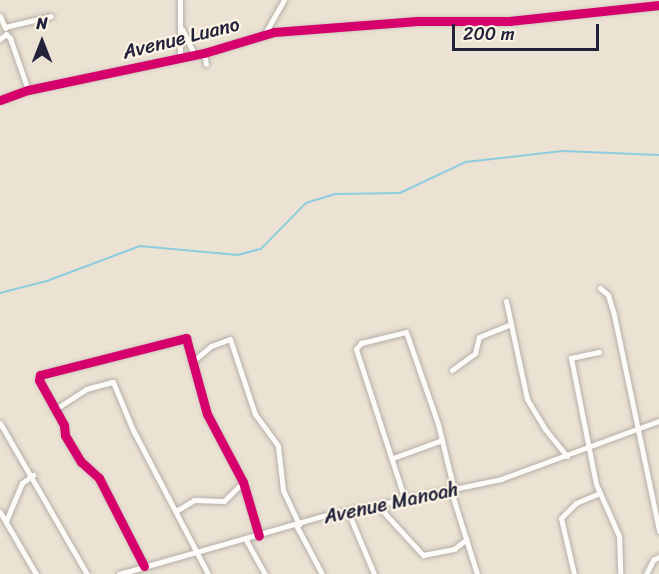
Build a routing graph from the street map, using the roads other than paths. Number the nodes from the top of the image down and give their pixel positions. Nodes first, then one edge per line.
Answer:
1 (180, 0) edge
2 (284, 0) edge
3 (659, 5) edge
4 (0, 16) edge
5 (51, 16) dead end
6 (5, 27) junction
7 (182, 29) junction
8 (8, 35) junction
9 (264, 35) junction
10 (0, 39) edge
11 (204, 53) junction
12 (194, 54) junction
13 (180, 58) junction
14 (206, 64) dead end
15 (28, 90) junction
16 (0, 100) edge
17 (600, 288) dead end
18 (506, 301) dead end
19 (508, 325) junction
20 (599, 351) dead end
21 (192, 362) junction
22 (452, 370) dead end
23 (54, 410) junction
24 (659, 421) edge
25 (0, 423) edge
26 (640, 428) junction
27 (442, 440) junction
28 (588, 448) junction
29 (567, 456) junction
30 (393, 458) junction
31 (33, 475) junction
32 (243, 482) junction
33 (453, 491) junction
34 (599, 493) junction
35 (405, 500) junction
36 (378, 506) junction
37 (176, 511) junction
38 (0, 512) edge
39 (348, 512) junction
40 (6, 521) junction
41 (297, 525) junction
42 (659, 531) edge
43 (259, 536) junction
44 (467, 539) junction
45 (246, 540) junction
46 (198, 553) junction
47 (659, 557) edge
48 (144, 566) junction
49 (36, 574) edge
50 (87, 574) edge
51 (119, 574) edge
52 (208, 574) edge
53 (265, 574) edge
54 (322, 574) edge
55 (374, 574) edge
56 (477, 574) edge
57 (574, 574) edge
58 (620, 574) edge
59 (646, 574) edge

1 - 7 street
2 - 9 street
3 - 9 street, Avenue Luano
4 - 6 street
5 - 6 street
6 - 8 street
7 - 12 street
7 - 13 street
8 - 10 street
8 - 15 street
9 - 11 street, Avenue Luano
11 - 12 street, Avenue Luano
11 - 14 street
12 - 13 street, Avenue Luano
13 - 15 street, Avenue Luano
15 - 16 street, Avenue Luano
17 - 26 street
18 - 19 street
19 - 22 street
19 - 29 street
20 - 28 street
21 - 23 street
21 - 32 street
21 - 41 street
23 - 37 street
23 - 48 street
24 - 26 street, Avenue Manoah
25 - 31 street
26 - 28 street, Avenue Manoah
26 - 42 street
27 - 30 street
27 - 30 street
27 - 33 street
28 - 29 street, Avenue Manoah
28 - 34 street
29 - 33 street, Avenue Manoah
30 - 35 street
31 - 40 street
31 - 50 street
32 - 37 street
32 - 43 street
33 - 35 street, Avenue Manoah
33 - 44 street
34 - 57 street
34 - 58 street
35 - 36 street, Avenue Manoah
36 - 39 street, Avenue Manoah
36 - 44 street
37 - 46 street
38 - 40 street
39 - 41 street, Avenue Manoah
39 - 55 street
40 - 49 street
41 - 43 street, Avenue Manoah
41 - 54 street
43 - 45 street, Avenue Manoah
44 - 56 street
45 - 46 street, Avenue Manoah
45 - 53 street
46 - 48 street, Avenue Manoah
46 - 52 street
47 - 59 street
48 - 51 street, Avenue Manoah

